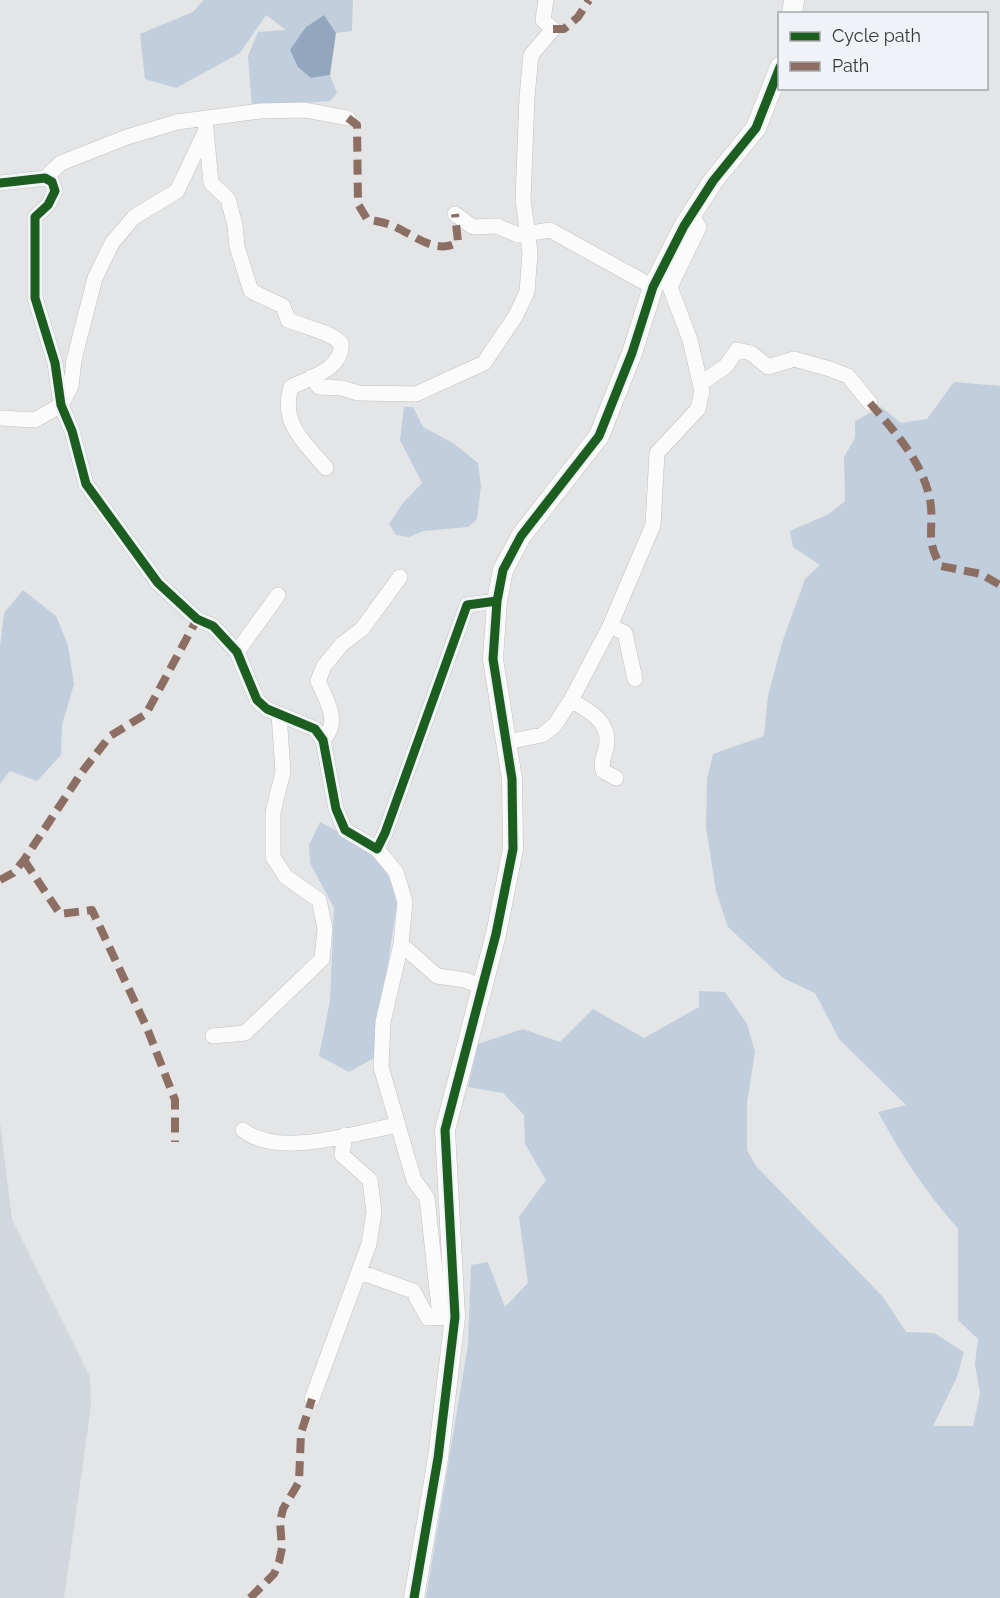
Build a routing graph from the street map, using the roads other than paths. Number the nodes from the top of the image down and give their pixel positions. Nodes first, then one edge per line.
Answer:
1 (546, 0) edge
2 (778, 72) edge
3 (348, 118) dead end
4 (206, 124) junction
5 (45, 178) junction
6 (0, 183) edge
7 (455, 214) dead end
8 (691, 215) junction
9 (529, 232) junction
10 (653, 287) junction
11 (312, 377) junction
12 (700, 384) junction
13 (870, 403) dead end
14 (61, 405) junction
15 (0, 418) edge
16 (326, 468) dead end
17 (400, 577) dead end
18 (278, 595) dead end
19 (496, 601) junction
20 (610, 626) junction
21 (237, 652) junction
22 (635, 679) dead end
23 (571, 700) junction
24 (279, 714) junction
25 (323, 740) junction
26 (507, 742) junction
27 (616, 778) dead end
28 (377, 849) junction
29 (401, 944) junction
30 (482, 987) junction
31 (213, 1036) dead end
32 (398, 1125) junction
33 (243, 1130) dead end
34 (345, 1135) junction
35 (360, 1272) junction
36 (448, 1317) junction
37 (312, 1399) dead end
38 (414, 1598) edge

1 - 9 street
2 - 8 street
3 - 4 street
4 - 5 street
4 - 11 street
4 - 14 street
5 - 6 street
5 - 14 street
7 - 9 street
8 - 10 street
8 - 12 street
9 - 10 street
9 - 11 street
10 - 19 street
11 - 16 street
12 - 13 street
12 - 20 street
14 - 15 street
14 - 21 street
17 - 25 street
18 - 21 street
19 - 26 street
19 - 28 street
20 - 22 street
20 - 23 street
21 - 24 street
23 - 26 street
23 - 27 street
24 - 25 street
24 - 31 street
25 - 28 street
26 - 30 street
28 - 29 street
29 - 30 street
29 - 32 street
30 - 36 street
32 - 34 street
32 - 36 street
33 - 34 street
34 - 35 street
35 - 36 street
35 - 37 street
36 - 38 street

